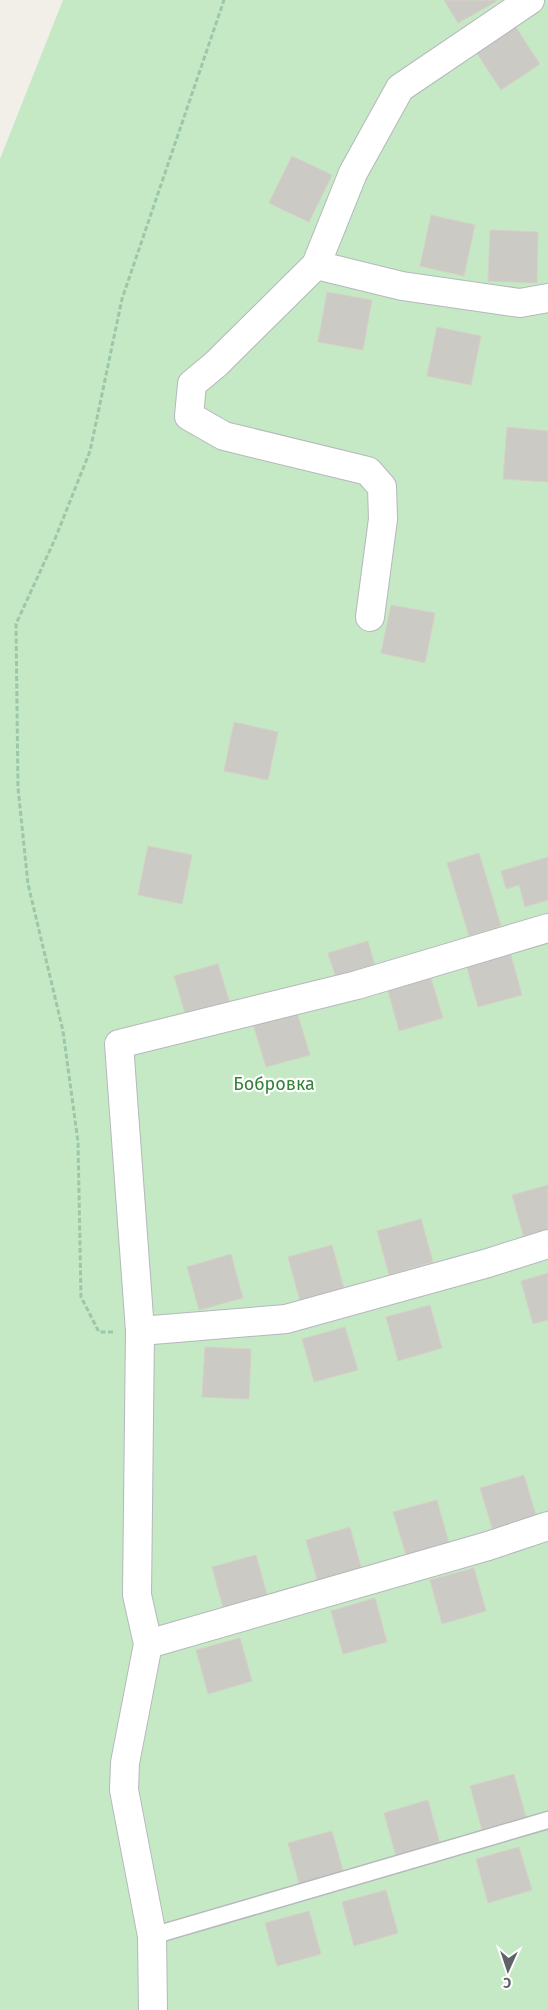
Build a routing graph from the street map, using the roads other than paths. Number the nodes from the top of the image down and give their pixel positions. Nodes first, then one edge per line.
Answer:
1 (530, 0) edge
2 (316, 265) junction
3 (548, 298) edge
4 (370, 617) dead end
5 (548, 928) edge
6 (548, 1244) edge
7 (140, 1331) junction
8 (548, 1526) edge
9 (148, 1644) junction
10 (548, 1820) edge
11 (152, 1936) junction
12 (154, 2010) edge

1 - 2 street
2 - 3 street
2 - 4 street
5 - 7 street
6 - 7 street
7 - 9 street
8 - 9 street
9 - 11 street
10 - 11 lane
11 - 12 street

